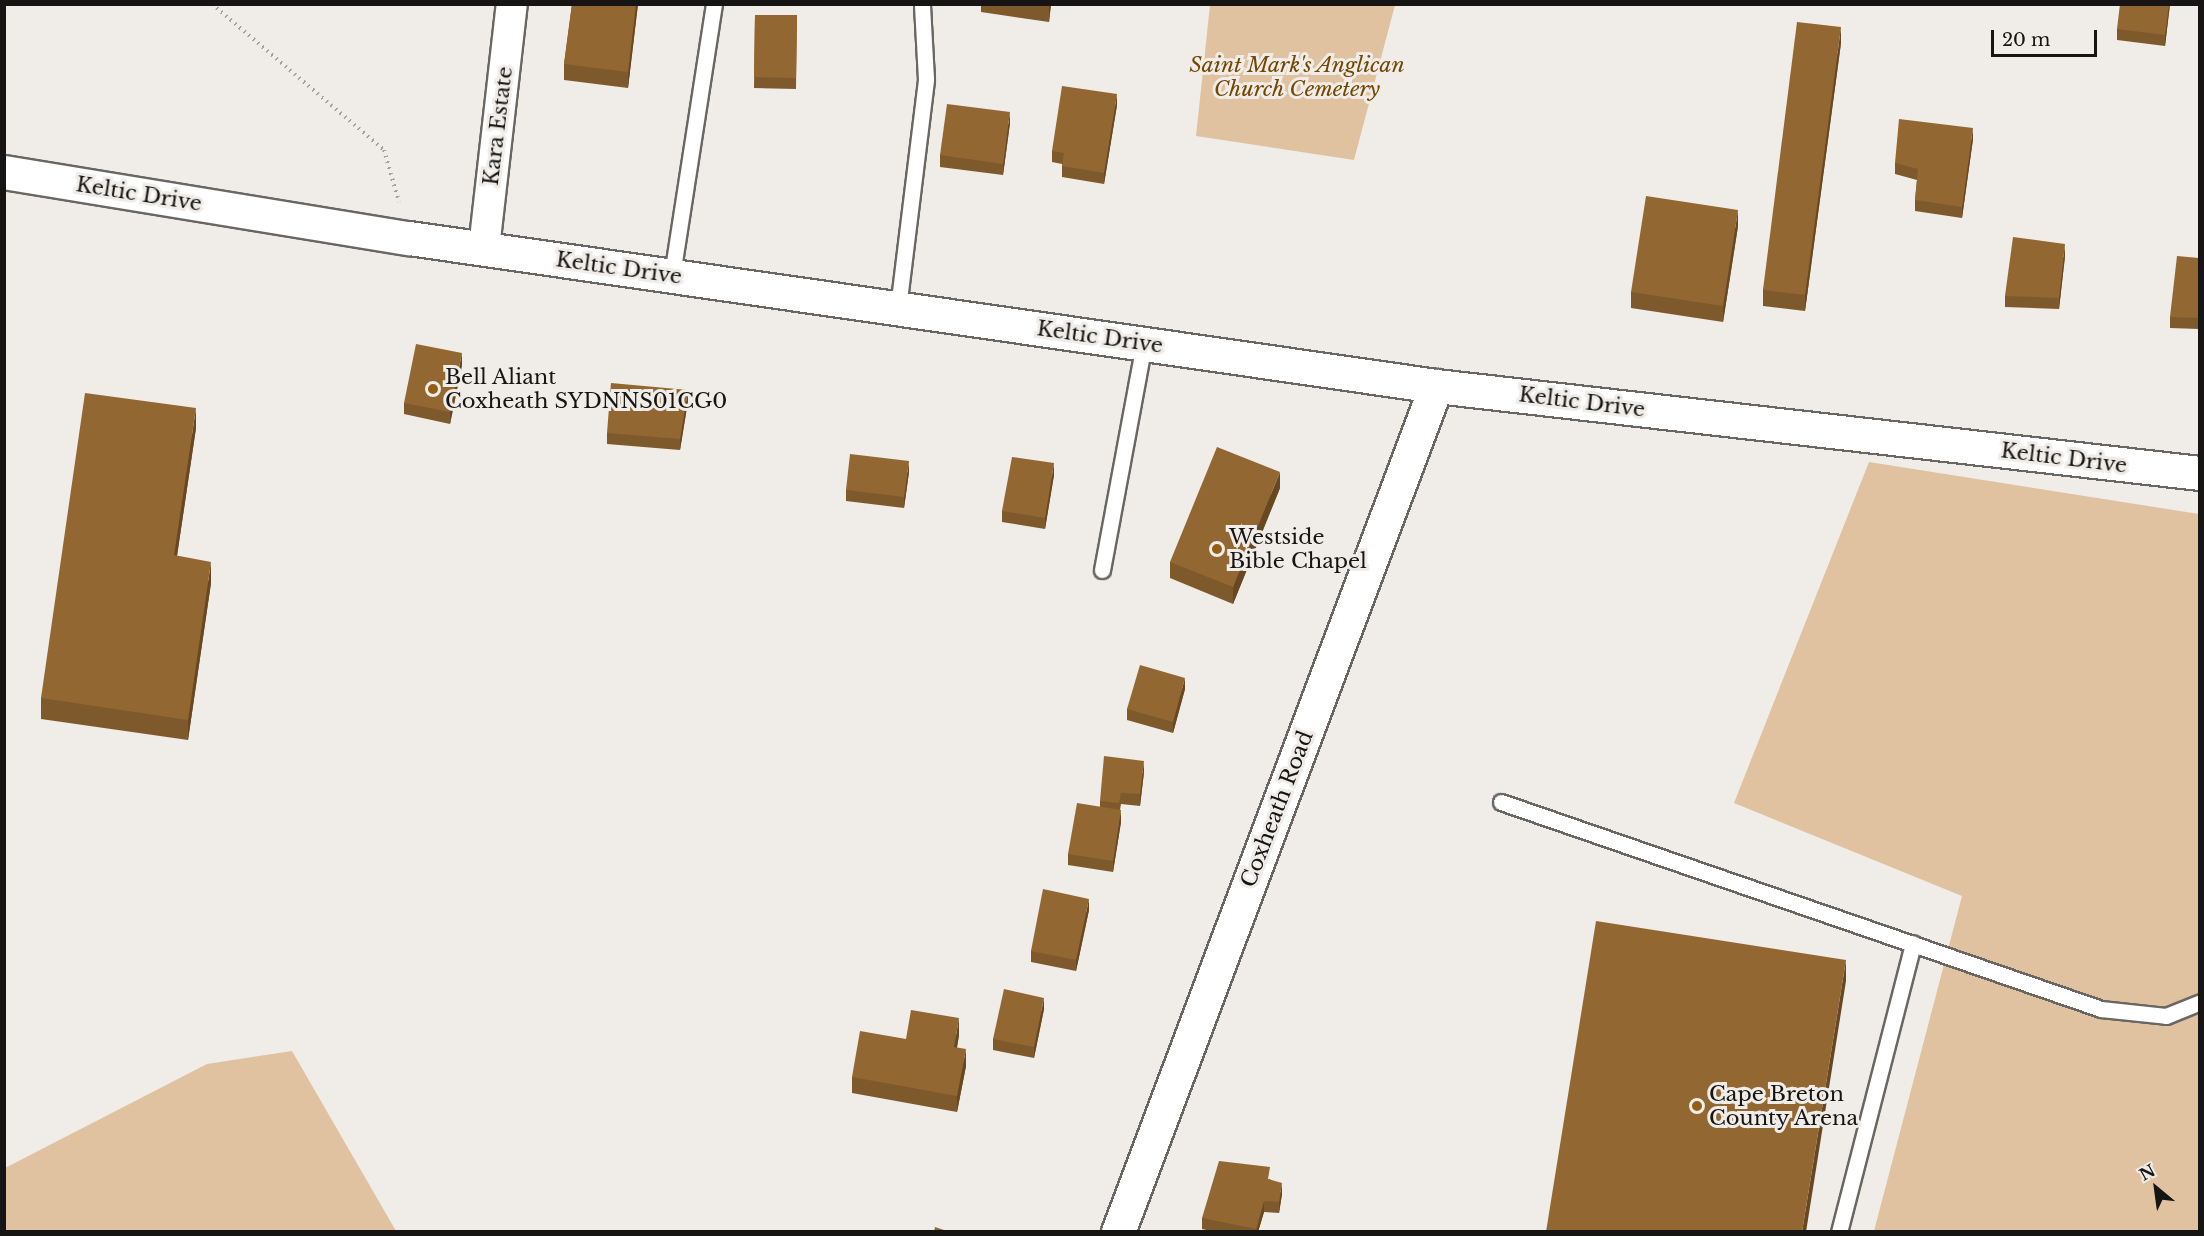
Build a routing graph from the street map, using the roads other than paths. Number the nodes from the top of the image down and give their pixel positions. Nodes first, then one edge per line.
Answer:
1 (512, 4) edge
2 (714, 4) edge
3 (922, 4) edge
4 (4, 172) edge
5 (484, 248) junction
6 (672, 275) junction
7 (898, 308) junction
8 (1144, 344) junction
9 (1436, 386) junction
10 (2199, 473) edge
11 (1102, 570) dead end
12 (1501, 802) dead end
13 (1912, 943) junction
14 (2199, 1002) edge
15 (1118, 1232) edge
16 (1839, 1232) edge

1 - 5 street, Kara Estate
2 - 6 lane
3 - 7 lane
4 - 5 main road, Keltic Drive
5 - 6 main road, Keltic Drive
6 - 7 main road, Keltic Drive
7 - 8 main road, Keltic Drive
8 - 9 main road, Keltic Drive
8 - 11 lane
9 - 10 main road, Keltic Drive
9 - 15 main road, Coxheath Road
12 - 13 lane
13 - 14 lane
13 - 16 lane

